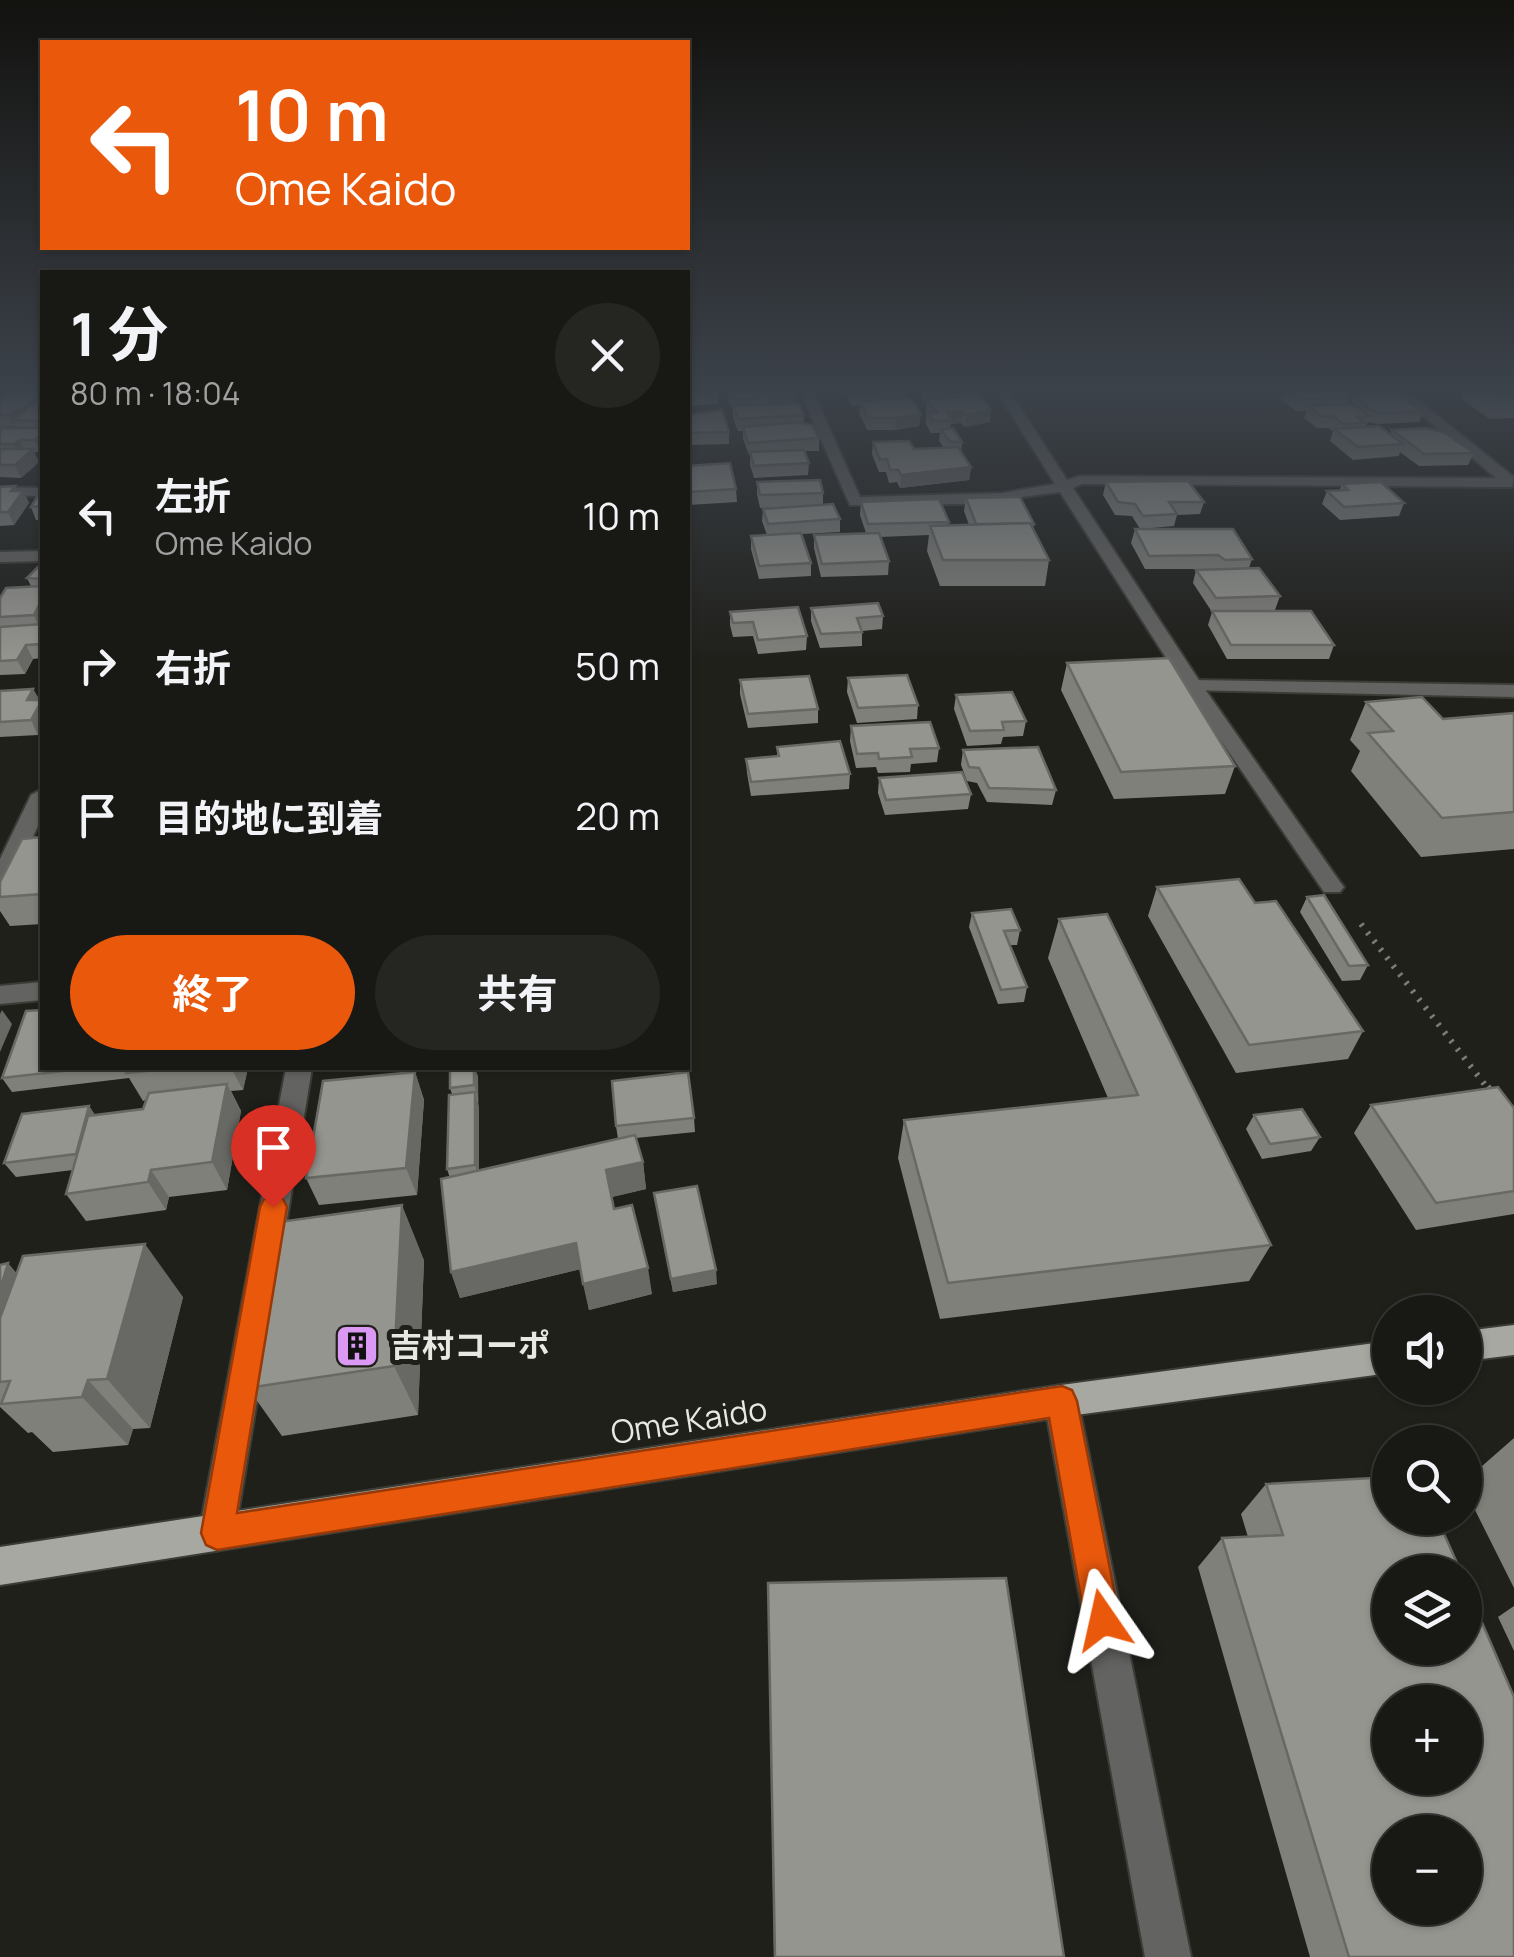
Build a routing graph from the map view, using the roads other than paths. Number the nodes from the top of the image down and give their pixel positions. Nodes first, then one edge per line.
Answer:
1 (844, 478) edge
2 (1059, 478) edge
3 (1513, 482) edge
4 (1065, 488) junction
5 (0, 491) edge
6 (40, 492) edge
7 (40, 556) edge
8 (0, 557) edge
9 (1193, 686) junction
10 (1514, 690) edge
11 (40, 799) edge
12 (0, 883) edge
13 (1332, 888) road end
14 (40, 991) edge
15 (0, 994) edge
16 (298, 1070) edge
17 (1514, 1340) edge
18 (1482, 1344) edge
19 (1372, 1358) edge
20 (1062, 1401) junction
21 (217, 1533) junction
22 (0, 1566) edge
23 (1168, 1957) edge

1 - 4 street
2 - 4 street
3 - 4 street
4 - 9 street
5 - 6 street
7 - 8 street
9 - 10 street
9 - 13 street
11 - 12 street
14 - 15 street
16 - 21 street
17 - 18 main road
19 - 20 main road, Ome Kaido
20 - 21 main road, Ome Kaido
20 - 23 street
21 - 22 main road, Ome Kaido

